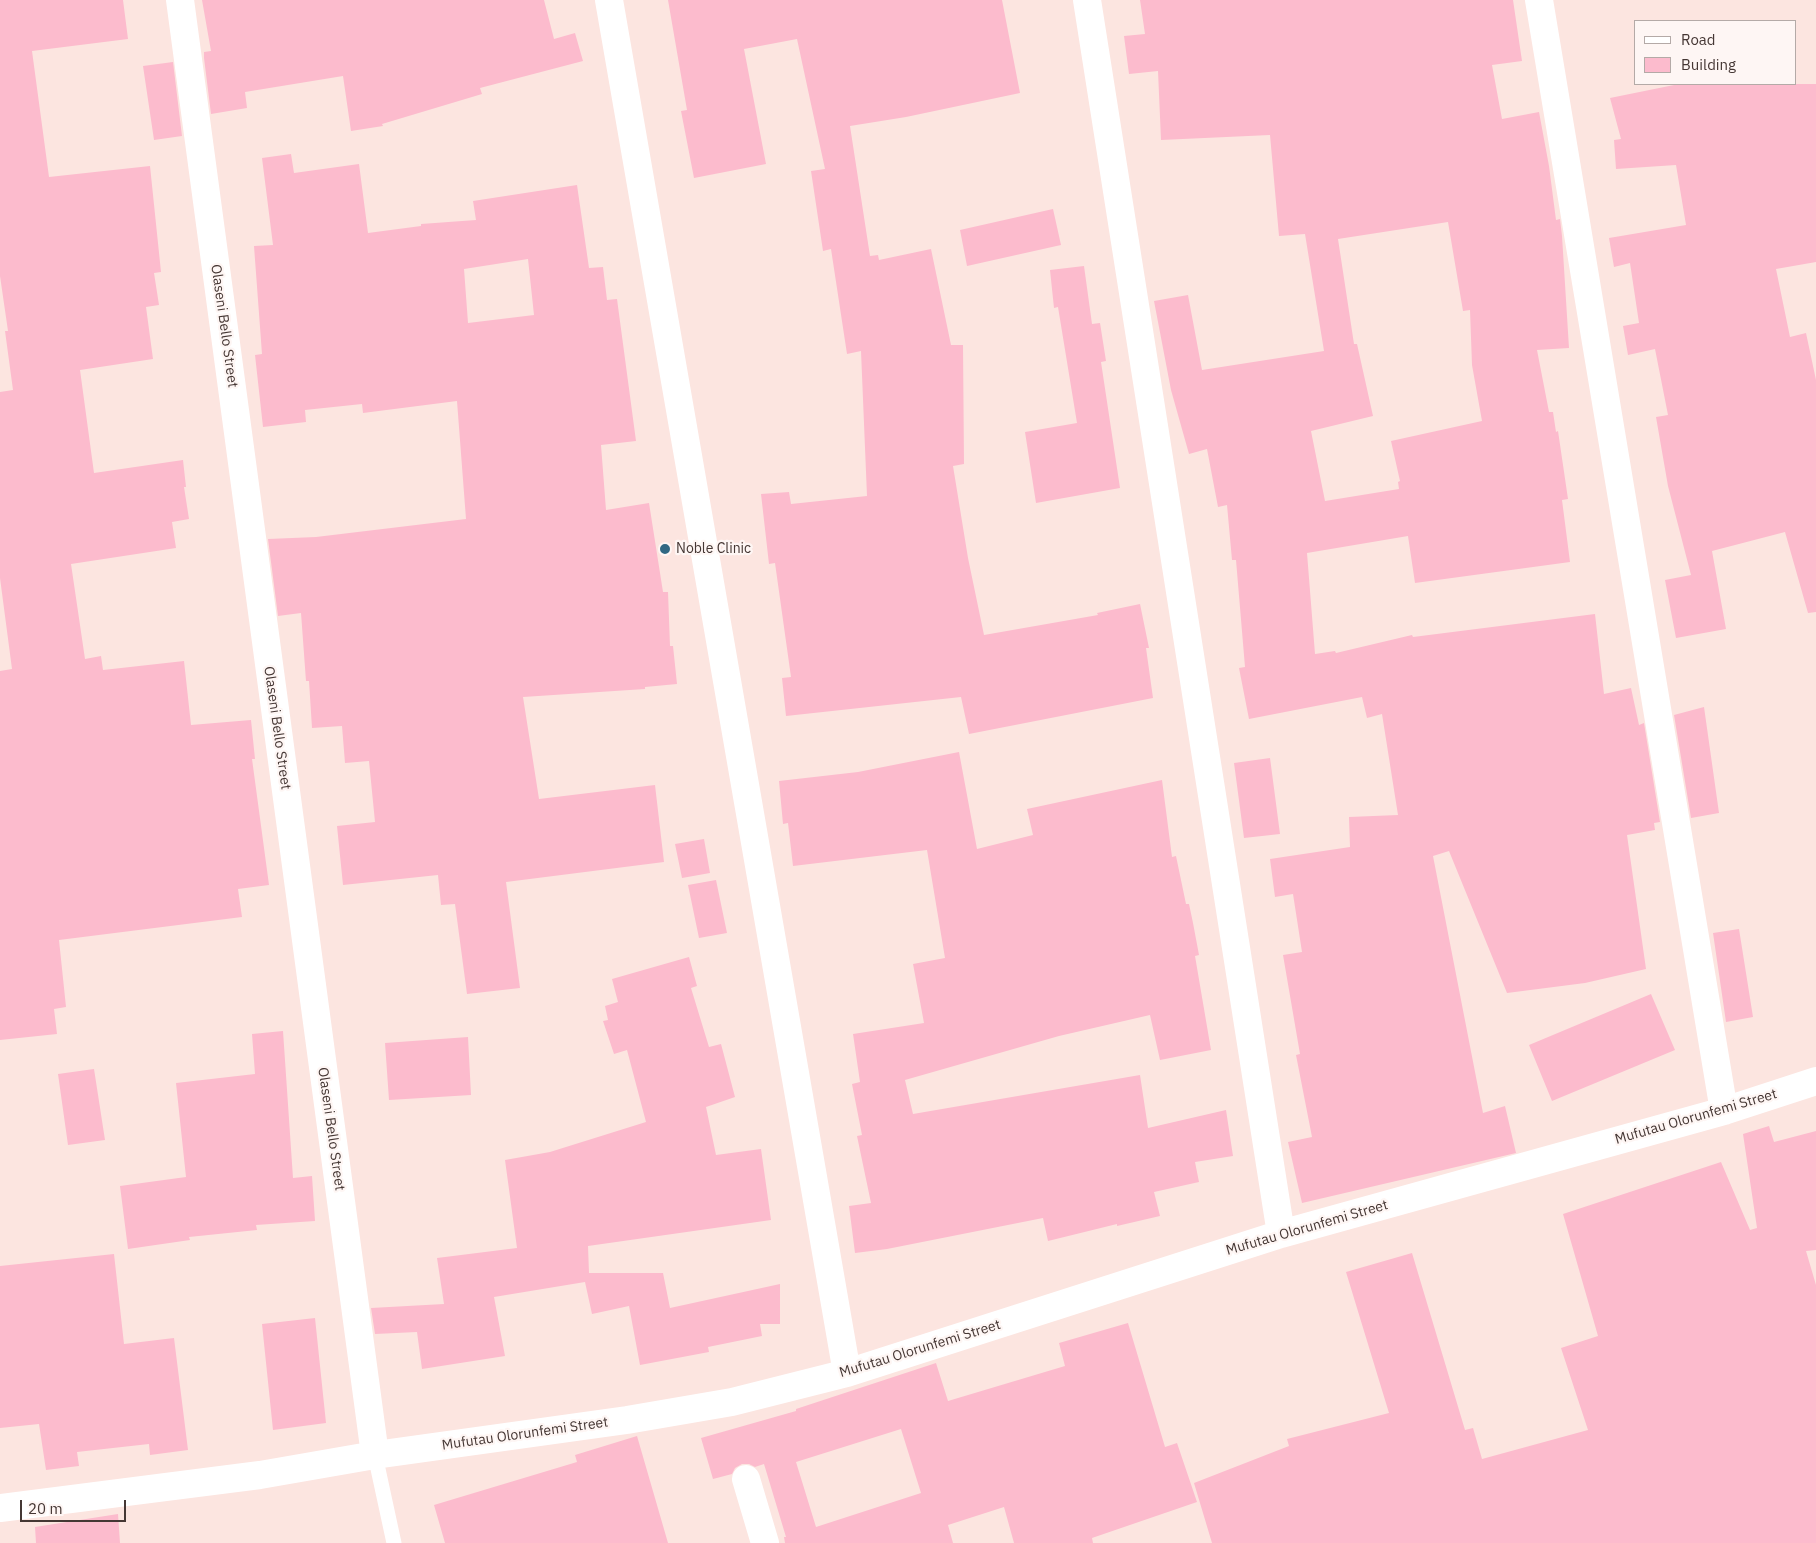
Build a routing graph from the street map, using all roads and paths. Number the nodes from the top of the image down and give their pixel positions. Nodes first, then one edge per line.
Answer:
1 (180, 0) edge
2 (608, 0) edge
3 (1087, 0) edge
4 (1539, 0) edge
5 (1816, 1081) edge
6 (1724, 1111) junction
7 (1281, 1234) junction
8 (848, 1372) junction
9 (375, 1455) junction
10 (746, 1479) dead end
11 (0, 1508) edge
12 (394, 1543) edge
13 (765, 1543) edge

1 - 9 street, Olaseni Bello Street
2 - 8 street
3 - 7 street
4 - 6 street
5 - 6 street, Mufutau Olorunfemi Street
6 - 7 street, Mufutau Olorunfemi Street
7 - 8 street, Mufutau Olorunfemi Street
8 - 9 street, Mufutau Olorunfemi Street
9 - 11 street, Mufutau Olorunfemi Street
9 - 12 lane
10 - 13 street

